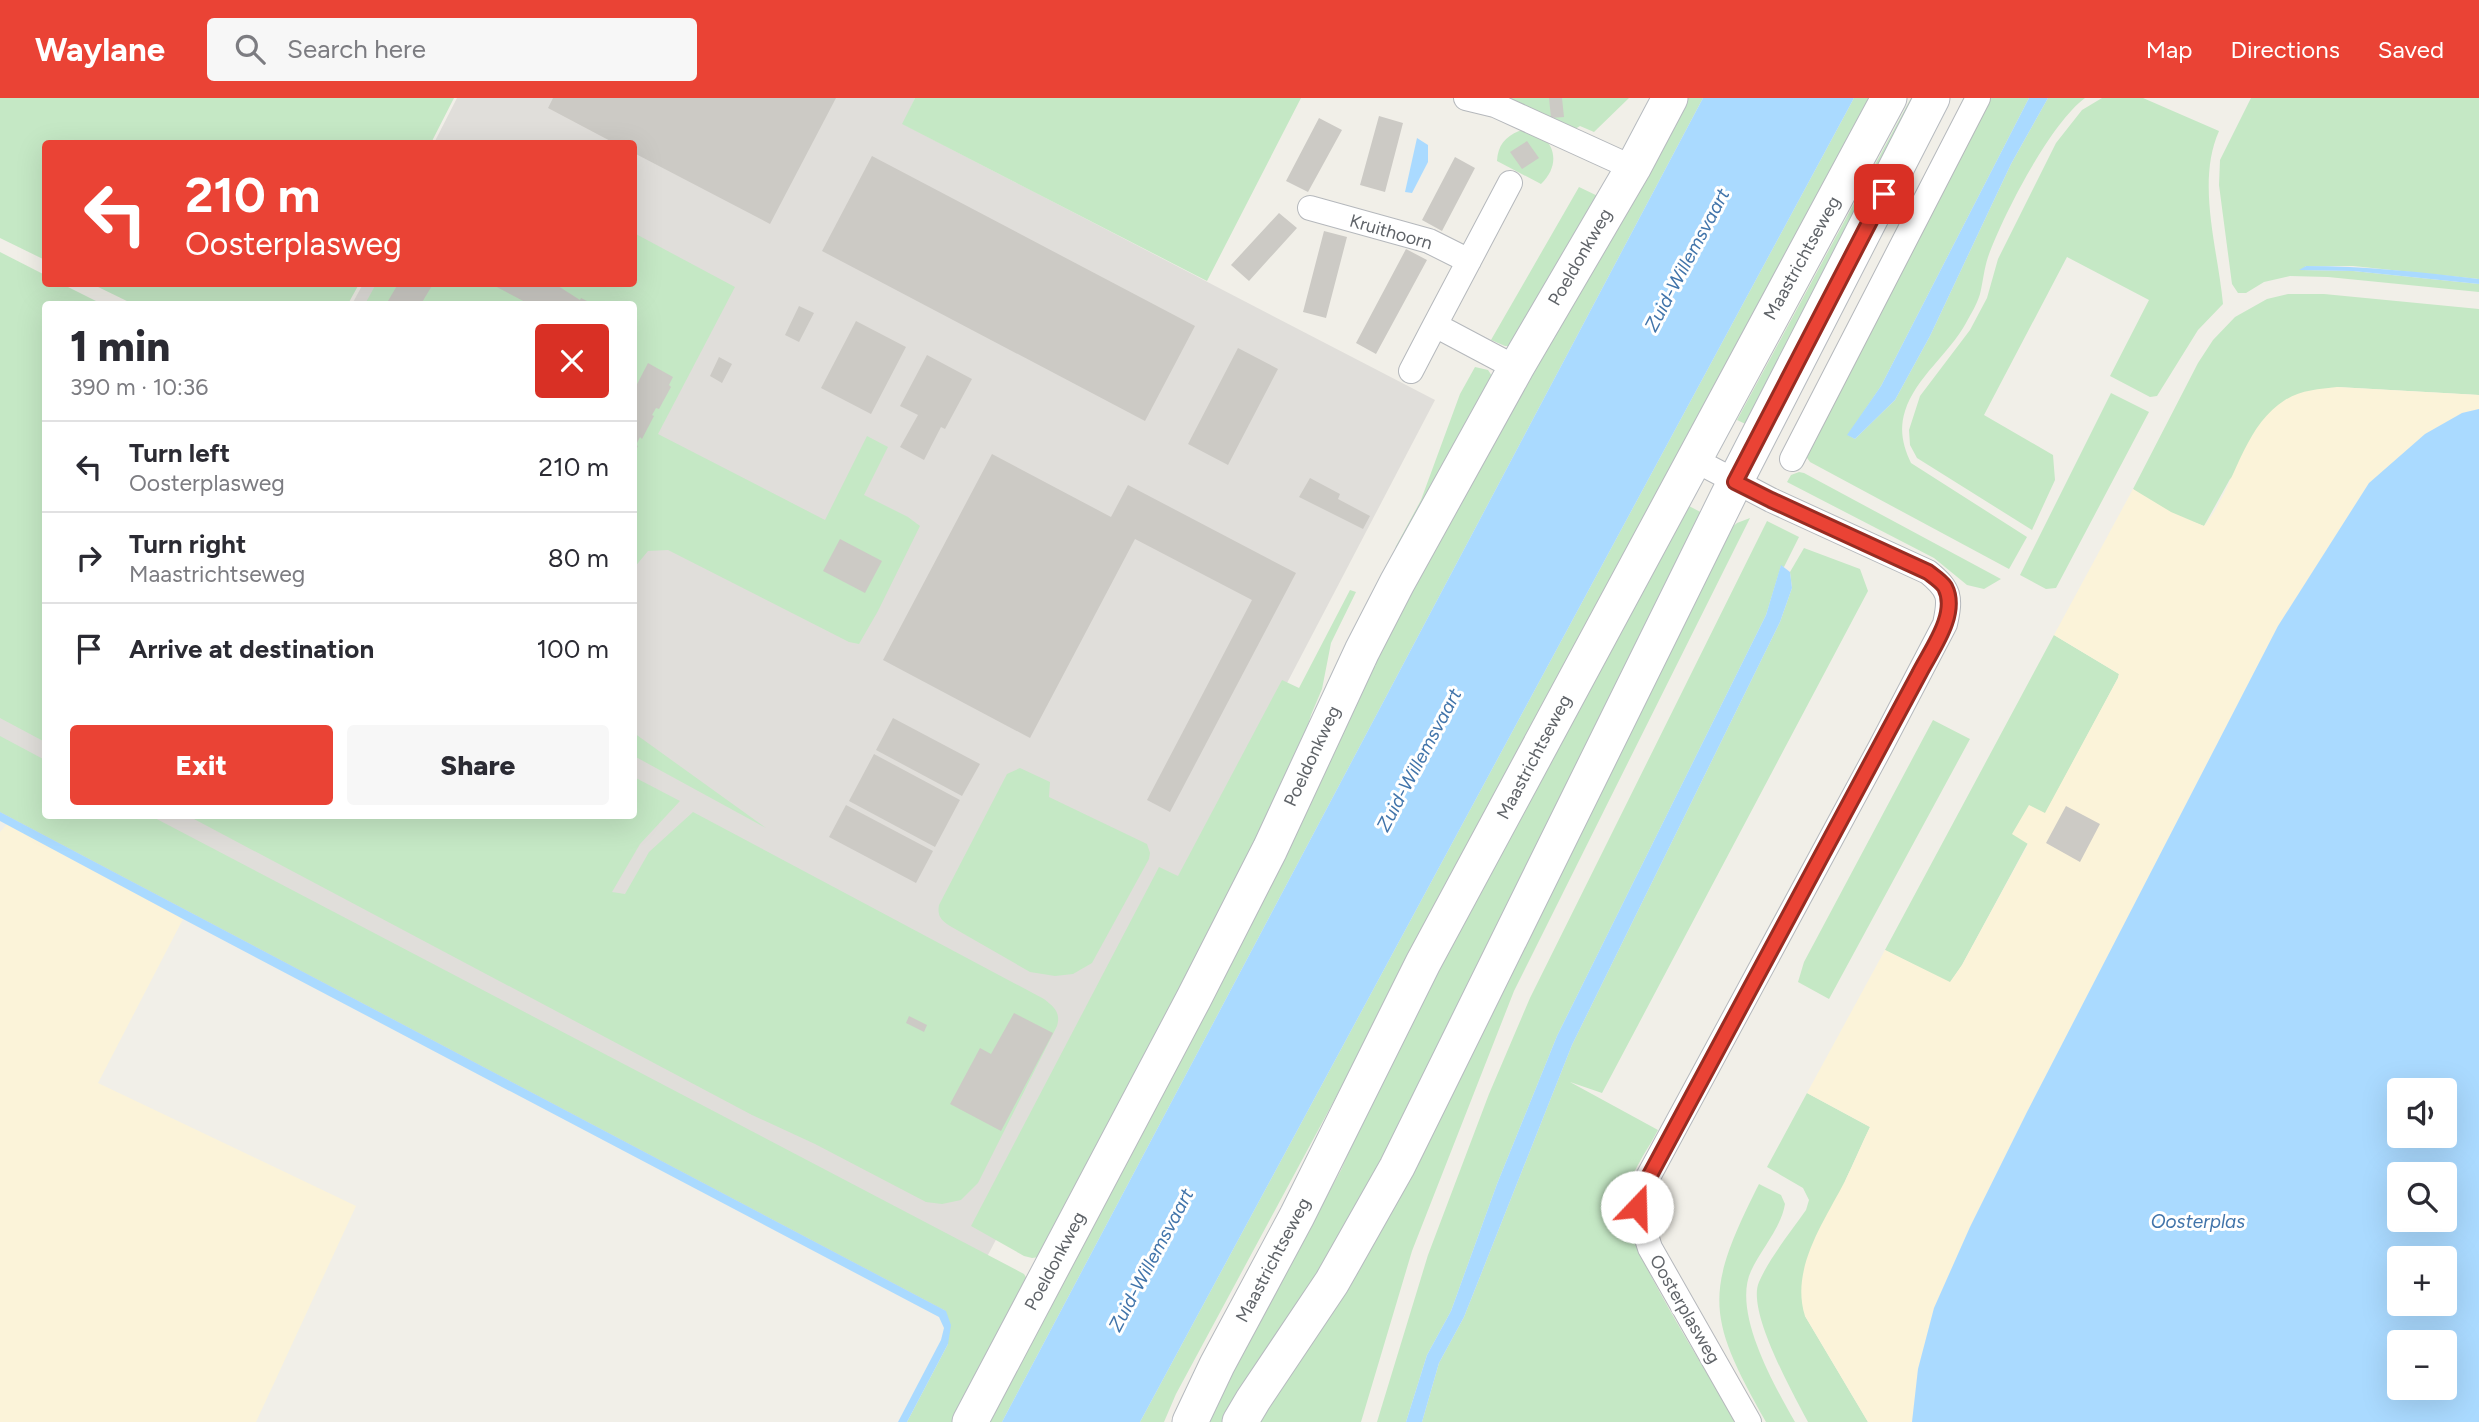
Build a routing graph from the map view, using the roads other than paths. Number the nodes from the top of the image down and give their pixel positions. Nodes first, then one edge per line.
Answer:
1 (1466, 98) edge
2 (1670, 98) edge
3 (1889, 98) edge
4 (1932, 98) edge
5 (1978, 98) edge
6 (1633, 168) junction
7 (1510, 183) dead end
8 (1310, 208) dead end
9 (1469, 261) junction
10 (1435, 325) junction
11 (1516, 368) junction
12 (1411, 371) dead end
13 (1693, 459) junction
14 (1792, 459) dead end
15 (1735, 482) junction
16 (970, 1422) edge
17 (1190, 1422) edge
18 (1240, 1422) edge
19 (1749, 1422) edge

1 - 6 street
2 - 6 main road, Poeldonkweg
3 - 13 main road, Maastrichtseweg
4 - 15 main road
5 - 14 street
6 - 11 main road, Poeldonkweg
7 - 9 street
8 - 9 street, Kruithoorn
9 - 10 street
10 - 11 street
10 - 12 street
11 - 16 main road, Poeldonkweg
13 - 15 street, Oosterplasweg
13 - 17 main road, Maastrichtseweg
15 - 18 main road
15 - 19 street, Oosterplasweg

